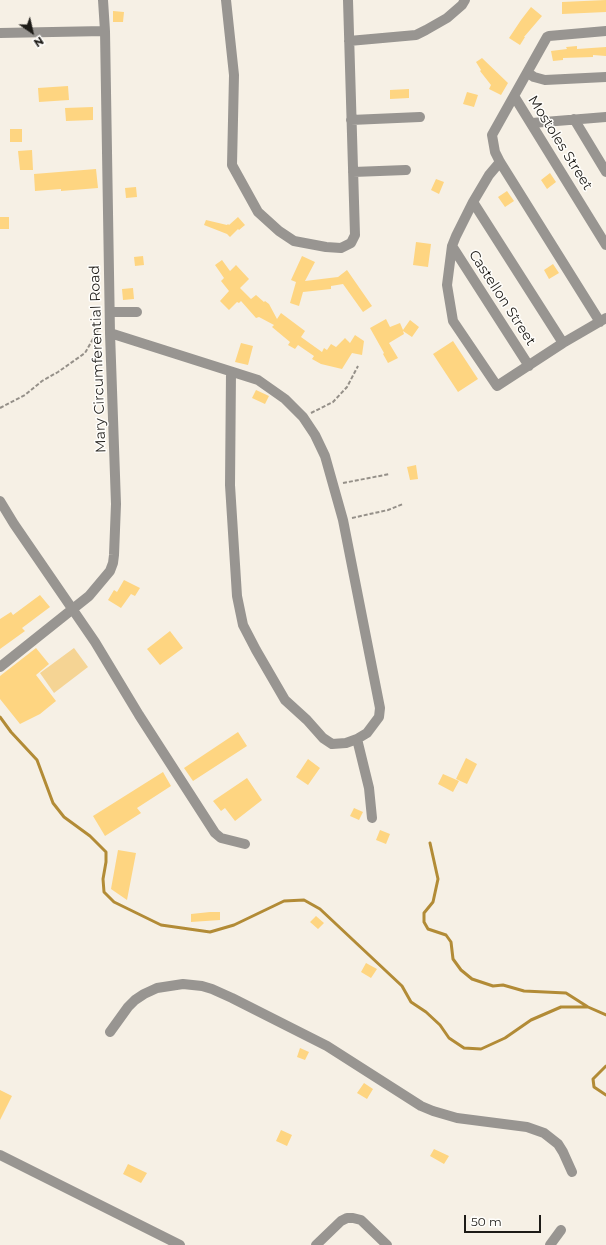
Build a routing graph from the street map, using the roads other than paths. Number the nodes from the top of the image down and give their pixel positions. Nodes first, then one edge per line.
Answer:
1 (103, 0) edge
2 (226, 0) edge
3 (348, 0) edge
4 (465, 0) edge
5 (105, 31) junction
6 (606, 31) edge
7 (0, 33) edge
8 (348, 41) junction
9 (528, 73) junction
10 (606, 76) edge
11 (514, 96) junction
12 (420, 117) dead end
13 (606, 117) edge
14 (351, 120) junction
15 (574, 120) junction
16 (532, 123) junction
17 (500, 162) junction
18 (406, 170) dead end
19 (353, 172) junction
20 (606, 172) edge
21 (473, 202) junction
22 (606, 245) edge
23 (452, 246) junction
24 (137, 312) dead end
25 (110, 317) junction
26 (603, 320) edge
27 (110, 333) junction
28 (563, 343) junction
29 (529, 366) junction
30 (231, 372) junction
31 (0, 501) edge
32 (73, 610) junction
33 (0, 667) edge
34 (357, 739) junction
35 (372, 818) dead end
36 (245, 844) dead end
37 (110, 1032) dead end
38 (0, 1155) edge
39 (572, 1172) dead end
40 (561, 1230) dead end
41 (180, 1245) edge
42 (316, 1245) edge
43 (387, 1245) edge
44 (550, 1245) edge

1 - 5 street, Mary Circumferential Road
2 - 19 street
3 - 8 street
4 - 8 street
5 - 7 street
5 - 25 street, Mary Circumferential Road
6 - 9 street
8 - 14 street
9 - 10 street
9 - 11 street
11 - 16 street, Mostoles Street
11 - 17 street
12 - 14 street
13 - 15 street
14 - 19 street
15 - 16 street
15 - 20 street
16 - 22 street, Mostoles Street
17 - 21 street
17 - 26 street
18 - 19 street
21 - 23 street
21 - 28 street
23 - 29 street, Castellon Street
23 - 29 street
24 - 25 street
25 - 27 street, Mary Circumferential Road
26 - 28 street
27 - 30 street
27 - 32 street, Mary Circumferential Road
28 - 29 street
30 - 34 street
30 - 34 street
31 - 32 street
32 - 33 street, Mary Circumferential Road
32 - 36 street
34 - 35 street
37 - 39 street
38 - 41 street
40 - 44 street
42 - 43 street

